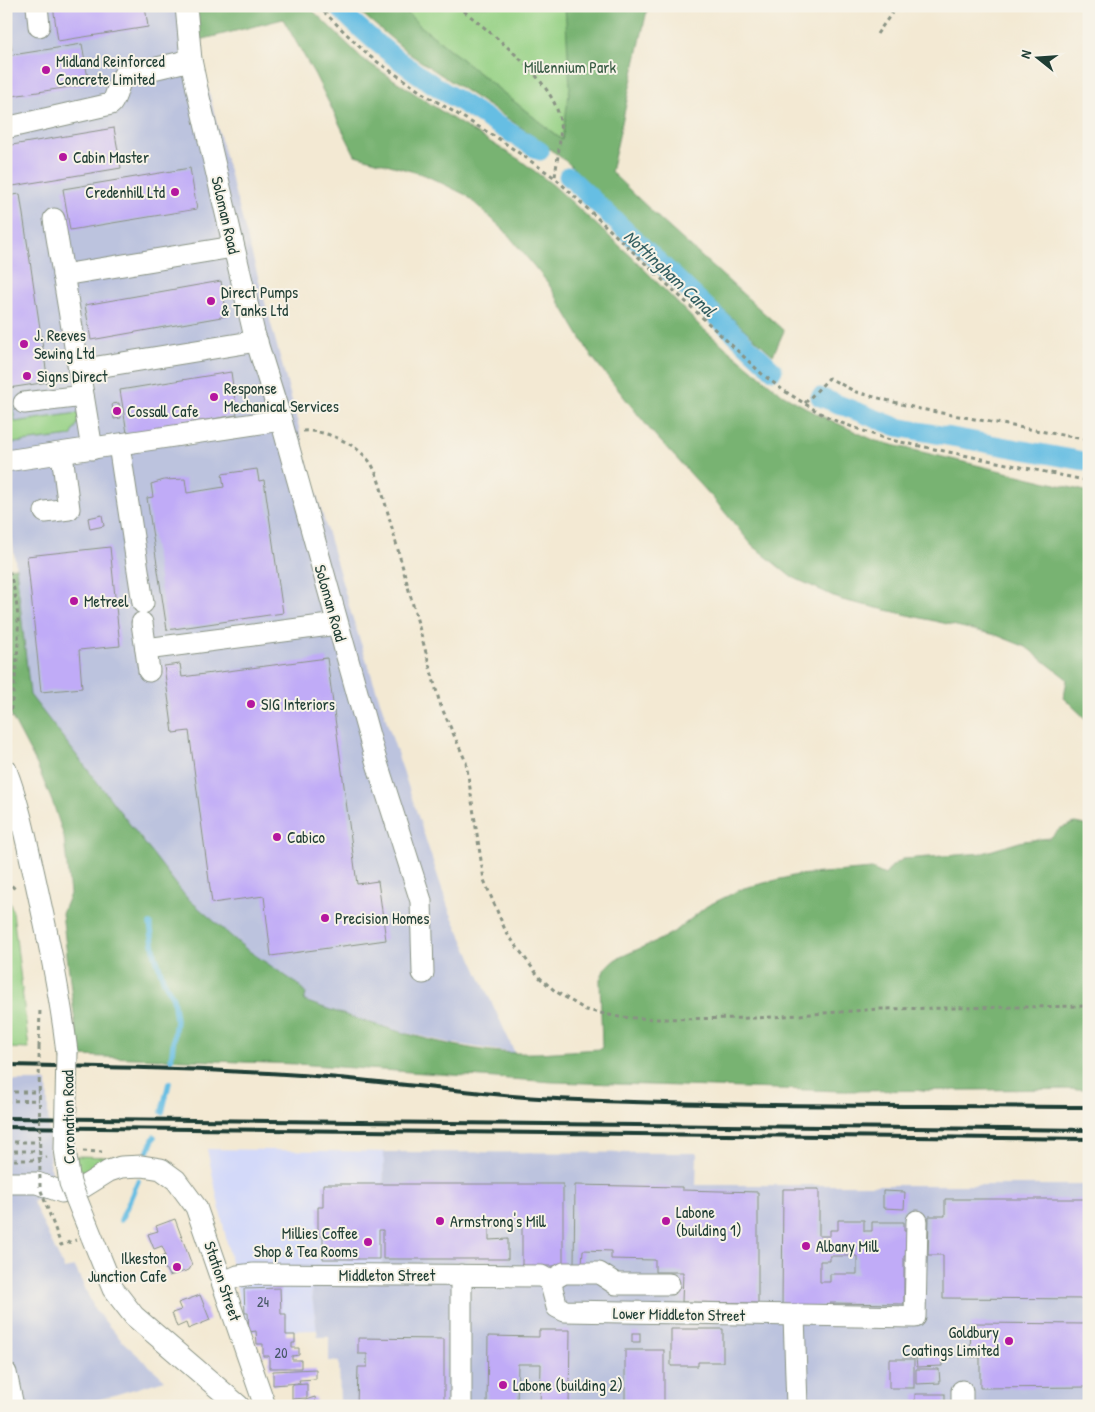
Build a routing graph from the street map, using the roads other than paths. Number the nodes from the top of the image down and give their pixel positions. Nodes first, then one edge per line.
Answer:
1 (186, 6) edge
2 (191, 60) junction
3 (10, 127) dead end
4 (54, 219) dead end
5 (233, 247) junction
6 (63, 275) junction
7 (257, 341) junction
8 (79, 370) junction
9 (83, 396) junction
10 (24, 403) dead end
11 (283, 428) junction
12 (119, 445) junction
13 (92, 449) junction
14 (62, 454) junction
15 (6, 461) edge
16 (45, 512) dead end
17 (337, 624) junction
18 (146, 649) junction
19 (149, 670) dead end
20 (6, 770) edge
21 (423, 973) dead end
22 (6, 1183) edge
23 (31, 1183) junction
24 (6, 1198) edge
25 (917, 1220) dead end
26 (461, 1275) junction
27 (550, 1281) junction
28 (224, 1282) junction
29 (640, 1284) junction
30 (670, 1284) dead end
31 (640, 1313) junction
32 (794, 1316) junction
33 (6, 1373) edge
34 (13, 1406) edge
35 (239, 1406) edge
36 (265, 1406) edge
37 (461, 1406) edge
38 (797, 1406) edge

1 - 2 street, Soloman Road
2 - 3 street
2 - 5 street, Soloman Road
4 - 6 street
5 - 6 street
5 - 7 street, Soloman Road
6 - 8 street
7 - 8 street
7 - 11 street, Soloman Road
8 - 9 street
9 - 10 street
9 - 13 street
11 - 12 street
11 - 17 street, Soloman Road
12 - 13 street
12 - 18 street
13 - 14 street
14 - 15 street
14 - 16 street
17 - 18 street
17 - 21 street, Soloman Road
18 - 19 street
20 - 35 street, Coronation Road, bridge
22 - 23 street
23 - 24 street
23 - 28 street, Station Street
25 - 32 street, Lower Middleton Street
26 - 27 street, Middleton Street
26 - 28 street, Middleton Street
26 - 37 street
27 - 29 street
27 - 31 street, Lower Middleton Street
28 - 36 street, Station Street
29 - 30 street
29 - 31 street
31 - 32 street, Lower Middleton Street
32 - 38 street
33 - 34 street

